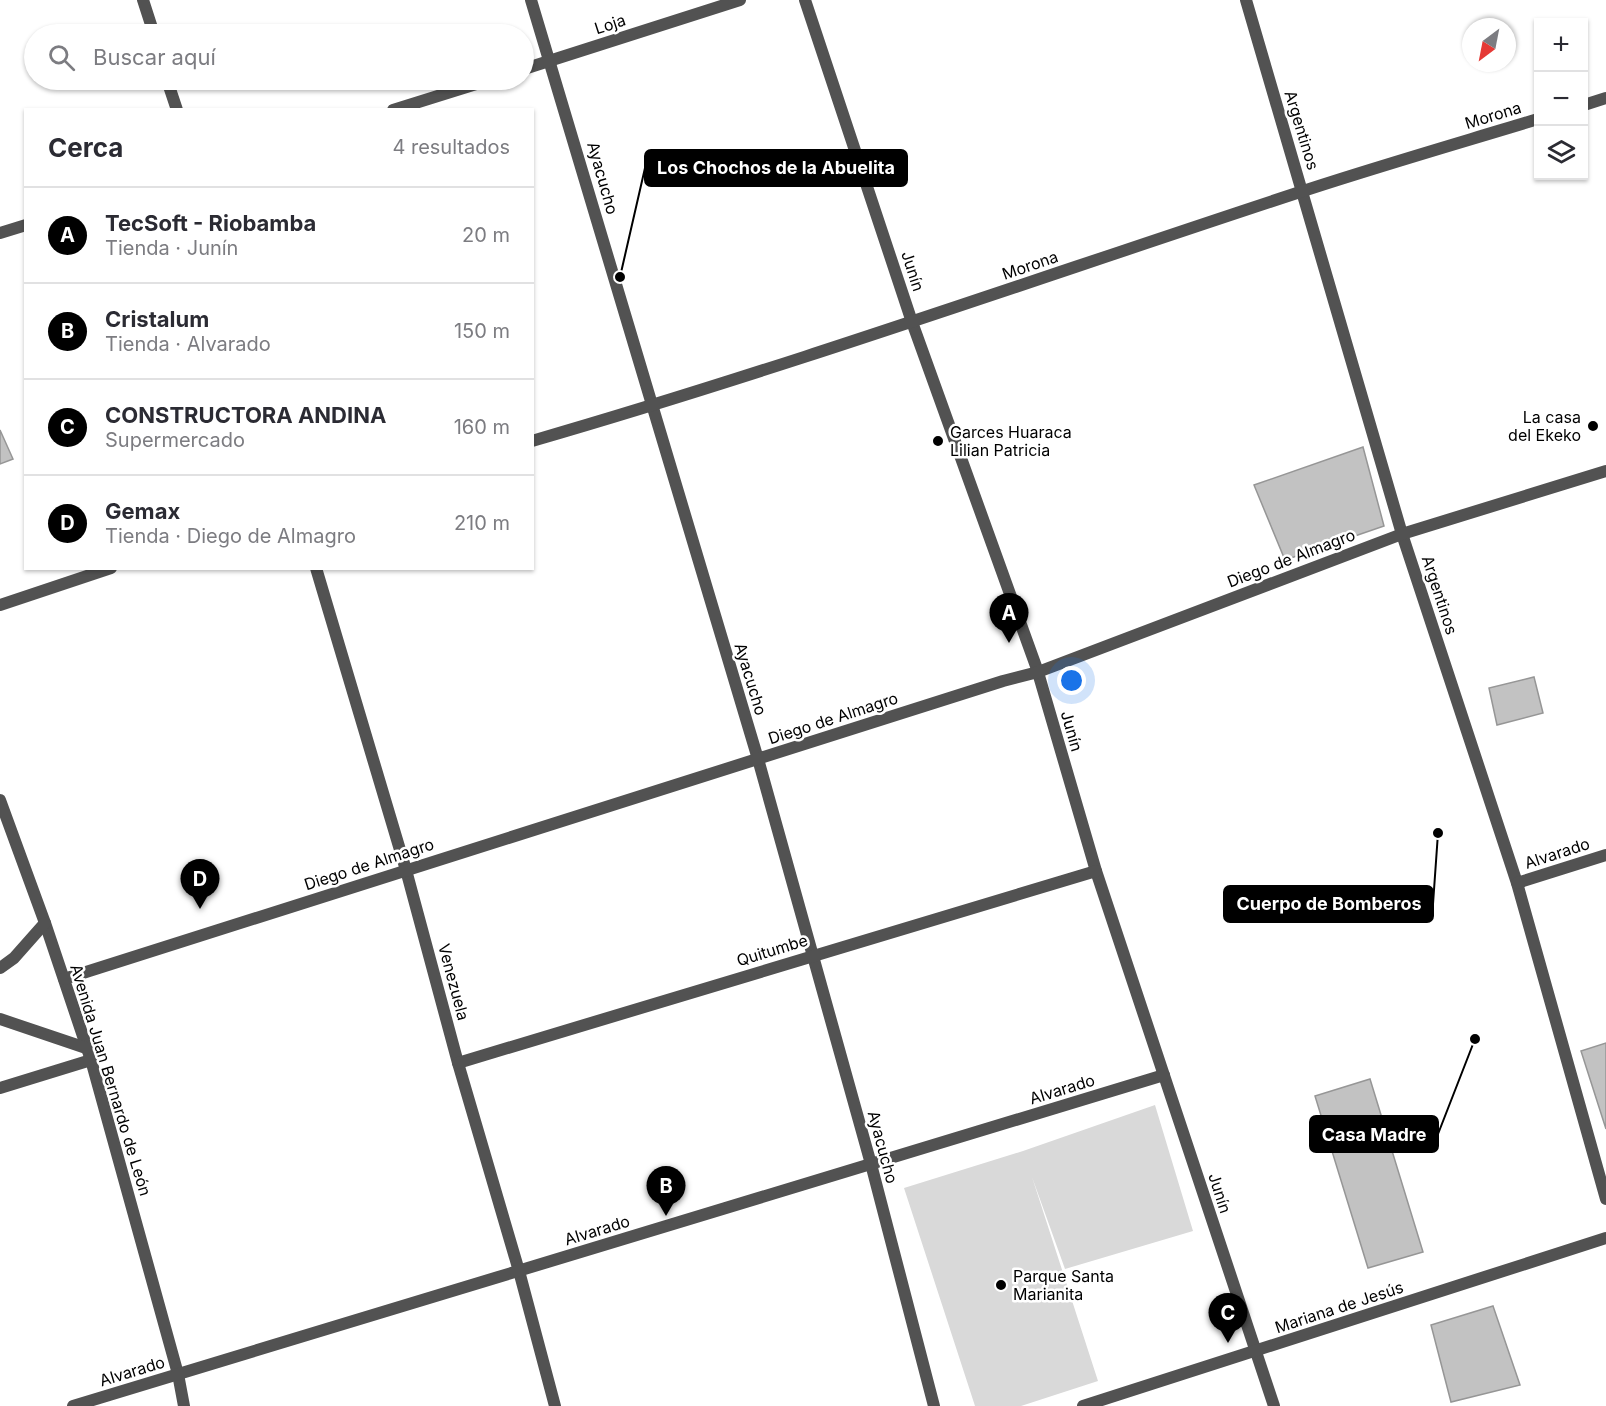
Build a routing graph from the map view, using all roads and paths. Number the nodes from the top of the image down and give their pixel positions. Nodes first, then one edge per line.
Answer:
1 (143, 0) edge
2 (531, 0) edge
3 (740, 0) edge
4 (805, 0) edge
5 (1246, 0) edge
6 (151, 24) edge
7 (551, 60) junction
8 (534, 66) edge
9 (171, 90) edge
10 (457, 90) edge
11 (1606, 98) edge
12 (1588, 104) edge
13 (176, 108) edge
14 (399, 108) edge
15 (1534, 121) edge
16 (1303, 191) junction
17 (24, 226) edge
18 (0, 233) edge
19 (912, 322) junction
20 (652, 406) junction
21 (534, 440) edge
22 (1606, 471) edge
23 (1402, 534) junction
24 (105, 570) edge
25 (317, 570) edge
26 (0, 605) edge
27 (1038, 672) junction
28 (758, 759) junction
29 (0, 800) edge
30 (1606, 855) edge
31 (406, 870) junction
32 (1096, 872) junction
33 (1517, 883) junction
34 (45, 923) junction
35 (813, 955) junction
36 (0, 968) edge
37 (64, 979) junction
38 (0, 1019) edge
39 (86, 1048) junction
40 (91, 1060) junction
41 (458, 1063) junction
42 (1164, 1075) junction
43 (0, 1088) edge
44 (871, 1164) junction
45 (1606, 1199) edge
46 (1606, 1239) edge
47 (519, 1271) junction
48 (1256, 1351) junction
49 (178, 1374) junction
50 (73, 1406) edge
51 (184, 1406) edge
52 (555, 1406) edge
53 (934, 1406) edge
54 (1083, 1406) edge
55 (1274, 1406) edge

1 - 6 street
2 - 7 street, Ayacucho
3 - 7 street, Loja
4 - 19 street, Junín
5 - 16 street, Argentinos
7 - 8 street, Loja
7 - 20 street, Ayacucho
9 - 13 street
10 - 14 street
11 - 12 street
15 - 16 street, Morona
16 - 19 street, Morona
16 - 23 street, Argentinos
17 - 18 street
19 - 20 street, Morona
19 - 27 street, Junín
20 - 21 street, Morona
20 - 28 street, Ayacucho
22 - 23 street, Diego de Almagro
23 - 27 street, Diego de Almagro
23 - 33 street, Argentinos
24 - 26 street
25 - 31 street, Venezuela
27 - 28 street, Diego de Almagro
27 - 32 street, Junín
28 - 31 street, Diego de Almagro
28 - 35 street, Ayacucho
29 - 34 street, Avenida Juan Bernardo de León
30 - 33 street, Alvarado
31 - 37 street, Diego de Almagro
31 - 41 street, Venezuela
32 - 35 street, Quitumbe
32 - 42 street, Junín
33 - 45 street, Argentinos
34 - 36 street
34 - 37 street, Avenida Juan Bernardo de León
35 - 41 street, Quitumbe
35 - 44 street, Ayacucho
37 - 39 street, Avenida Juan Bernardo de León
38 - 39 street
39 - 40 street, Avenida Juan Bernardo de León
40 - 43 street
40 - 49 street, Avenida Juan Bernardo de León
41 - 47 street, Venezuela
42 - 44 street, Alvarado
42 - 48 street, Junín
44 - 47 street, Alvarado
44 - 53 street, Ayacucho
46 - 48 street, Mariana de Jesús
47 - 49 street, Alvarado
47 - 52 street, Venezuela
48 - 54 street, Mariana de Jesús
48 - 55 street, Junín
49 - 50 street, Alvarado
49 - 51 street, Avenida Juan Bernardo de León

